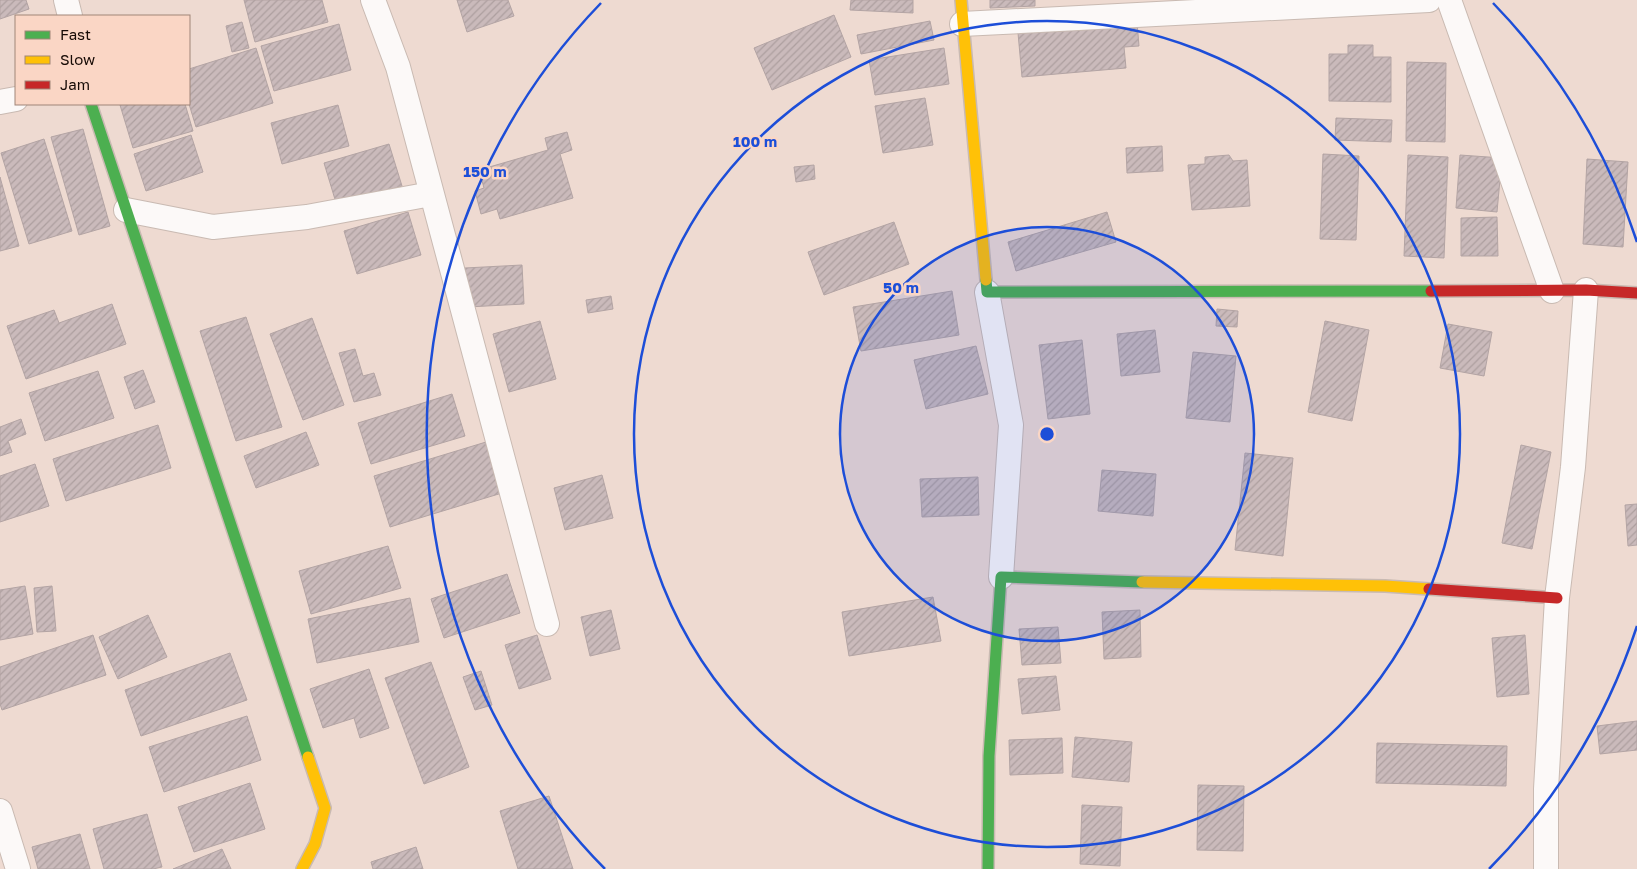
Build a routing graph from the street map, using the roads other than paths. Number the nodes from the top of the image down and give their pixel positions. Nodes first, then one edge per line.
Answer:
1 (66, 0) edge
2 (373, 0) edge
3 (961, 0) edge
4 (1429, 0) edge
5 (1449, 0) edge
6 (70, 15) edge
7 (962, 24) junction
8 (15, 99) edge
9 (0, 102) edge
10 (91, 105) edge
11 (431, 194) junction
12 (126, 210) junction
13 (1586, 290) junction
14 (1552, 291) junction
15 (987, 292) junction
16 (1637, 293) edge
17 (1001, 578) junction
18 (1556, 598) junction
19 (547, 624) dead end
20 (0, 811) edge
21 (11, 864) edge
22 (302, 869) edge
23 (988, 869) edge
24 (1546, 869) edge

1 - 6 street
2 - 11 street
3 - 7 street
4 - 7 street
5 - 14 street
7 - 15 street
8 - 9 street
10 - 12 street
11 - 12 street
11 - 19 street
12 - 22 street
13 - 14 street
13 - 16 street
13 - 18 street
14 - 15 street
15 - 17 street
17 - 18 street
17 - 23 street
18 - 24 street
20 - 21 street

